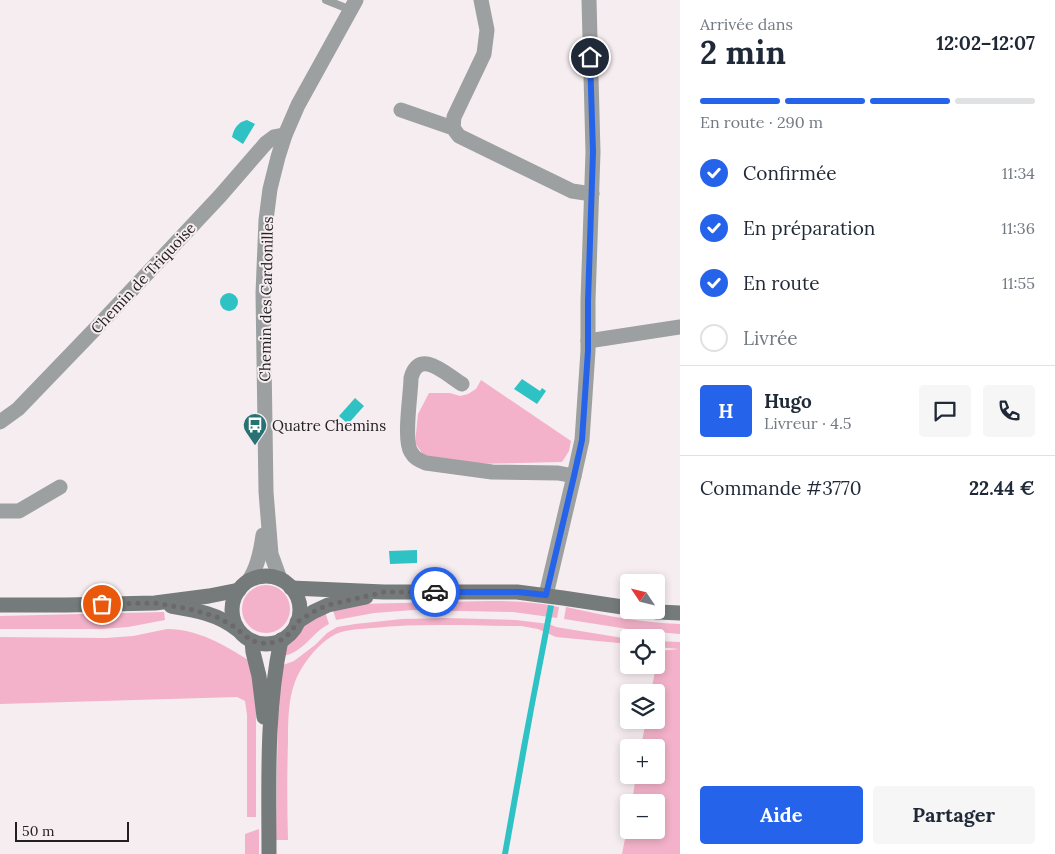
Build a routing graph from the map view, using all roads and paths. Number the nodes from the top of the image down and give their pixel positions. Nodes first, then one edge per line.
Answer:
1 (326, 0) edge
2 (481, 0) edge
3 (588, 0) edge
4 (354, 5) edge
5 (401, 110) dead end
6 (453, 128) junction
7 (285, 135) junction
8 (592, 194) junction
9 (680, 327) edge
10 (588, 342) junction
11 (462, 384) dead end
12 (0, 422) edge
13 (574, 476) junction
14 (60, 487) dead end
15 (267, 498) junction
16 (0, 511) edge
17 (286, 584) junction
18 (244, 585) junction
19 (384, 592) junction
20 (546, 595) junction
21 (155, 603) junction
22 (0, 605) edge
23 (620, 607) edge
24 (665, 612) edge
25 (680, 613) edge
26 (297, 622) junction
27 (246, 636) junction
28 (281, 640) junction
29 (268, 751) junction
30 (269, 854) edge

1 - 4 lane
2 - 6 street
3 - 8 street
4 - 7 street, Chemin des Cardonilles
5 - 6 street
6 - 8 street
7 - 12 street, Chemin de Triquoise
7 - 15 street, Chemin des Cardonilles
8 - 10 street
9 - 10 street
10 - 13 street
11 - 13 street
13 - 20 street
14 - 16 street
15 - 17 street, Chemin des Cardonilles
15 - 18 street, Chemin des Cardonilles
17 - 18 street
17 - 19 street
17 - 26 street
18 - 21 street
18 - 27 street
19 - 20 street
19 - 26 street
20 - 23 street
21 - 22 street
21 - 27 street
24 - 25 street
26 - 28 street
27 - 28 street
27 - 29 street
28 - 29 street
29 - 30 street

